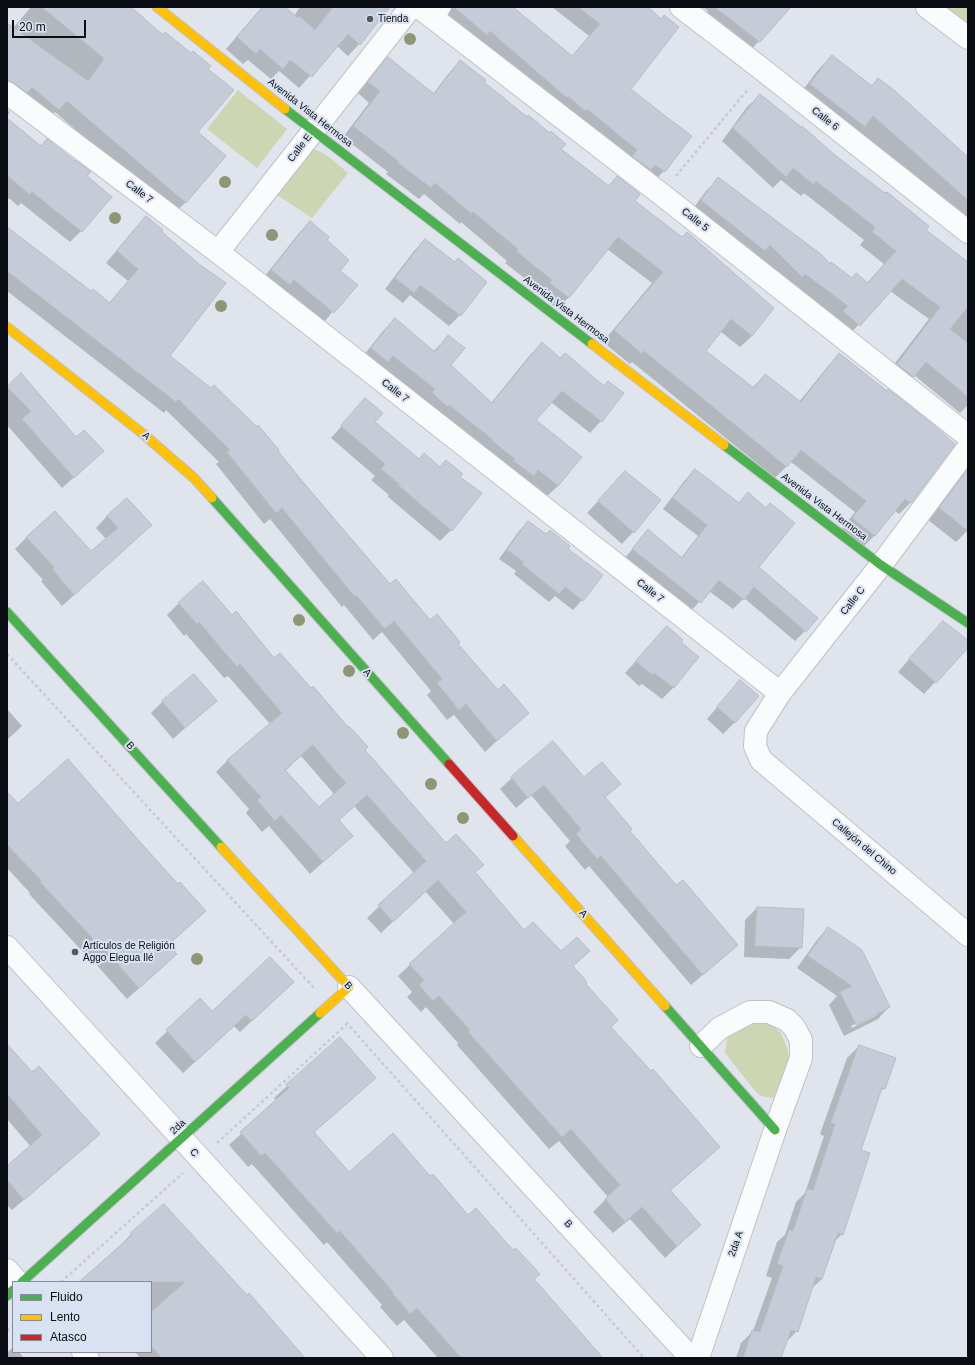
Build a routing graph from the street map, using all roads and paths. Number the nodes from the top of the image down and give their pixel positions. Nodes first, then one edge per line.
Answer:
1 (158, 7) edge
2 (411, 7) edge
3 (419, 7) edge
4 (681, 7) edge
5 (927, 7) edge
6 (441, 14) edge
7 (968, 38) edge
8 (763, 70) junction
9 (7, 93) edge
10 (313, 131) junction
11 (661, 194) junction
12 (968, 232) edge
13 (218, 252) junction
14 (7, 327) edge
15 (968, 436) edge
16 (968, 448) edge
17 (881, 565) junction
18 (7, 612) edge
19 (968, 624) edge
20 (780, 693) junction
21 (760, 760) joint
22 (966, 928) edge
23 (7, 947) edge
24 (349, 987) junction
25 (701, 1046) junction
26 (775, 1130) junction
27 (181, 1139) junction
28 (7, 1270) edge
29 (17, 1281) edge
30 (23, 1281) edge
31 (382, 1358) edge
32 (691, 1358) edge
33 (698, 1358) edge

1 - 10 street, Avenida Vista Hermosa
2 - 10 street, Calle E
3 - 6 street, Calle 5
4 - 8 street, Calle 6
5 - 7 street
6 - 11 street, Calle 5
8 - 11 path
8 - 12 street, Calle 6
9 - 13 street, Calle 7
10 - 13 street, Calle E
10 - 17 street, Avenida Vista Hermosa
11 - 15 street, Calle 5
13 - 20 street, Calle 7
14 - 25 street, A
16 - 17 street, Calle C
17 - 19 street, Avenida Vista Hermosa
17 - 20 street, Calle C
18 - 24 street, B
20 - 21 street, Calle C
21 - 22 street, Callejón del Chino
23 - 27 street, C
24 - 27 street, 2da
24 - 32 street, B
25 - 26 street, A
25 - 26 street
26 - 33 street, 2da A
27 - 30 street, 2da
27 - 31 street, C
28 - 29 street

